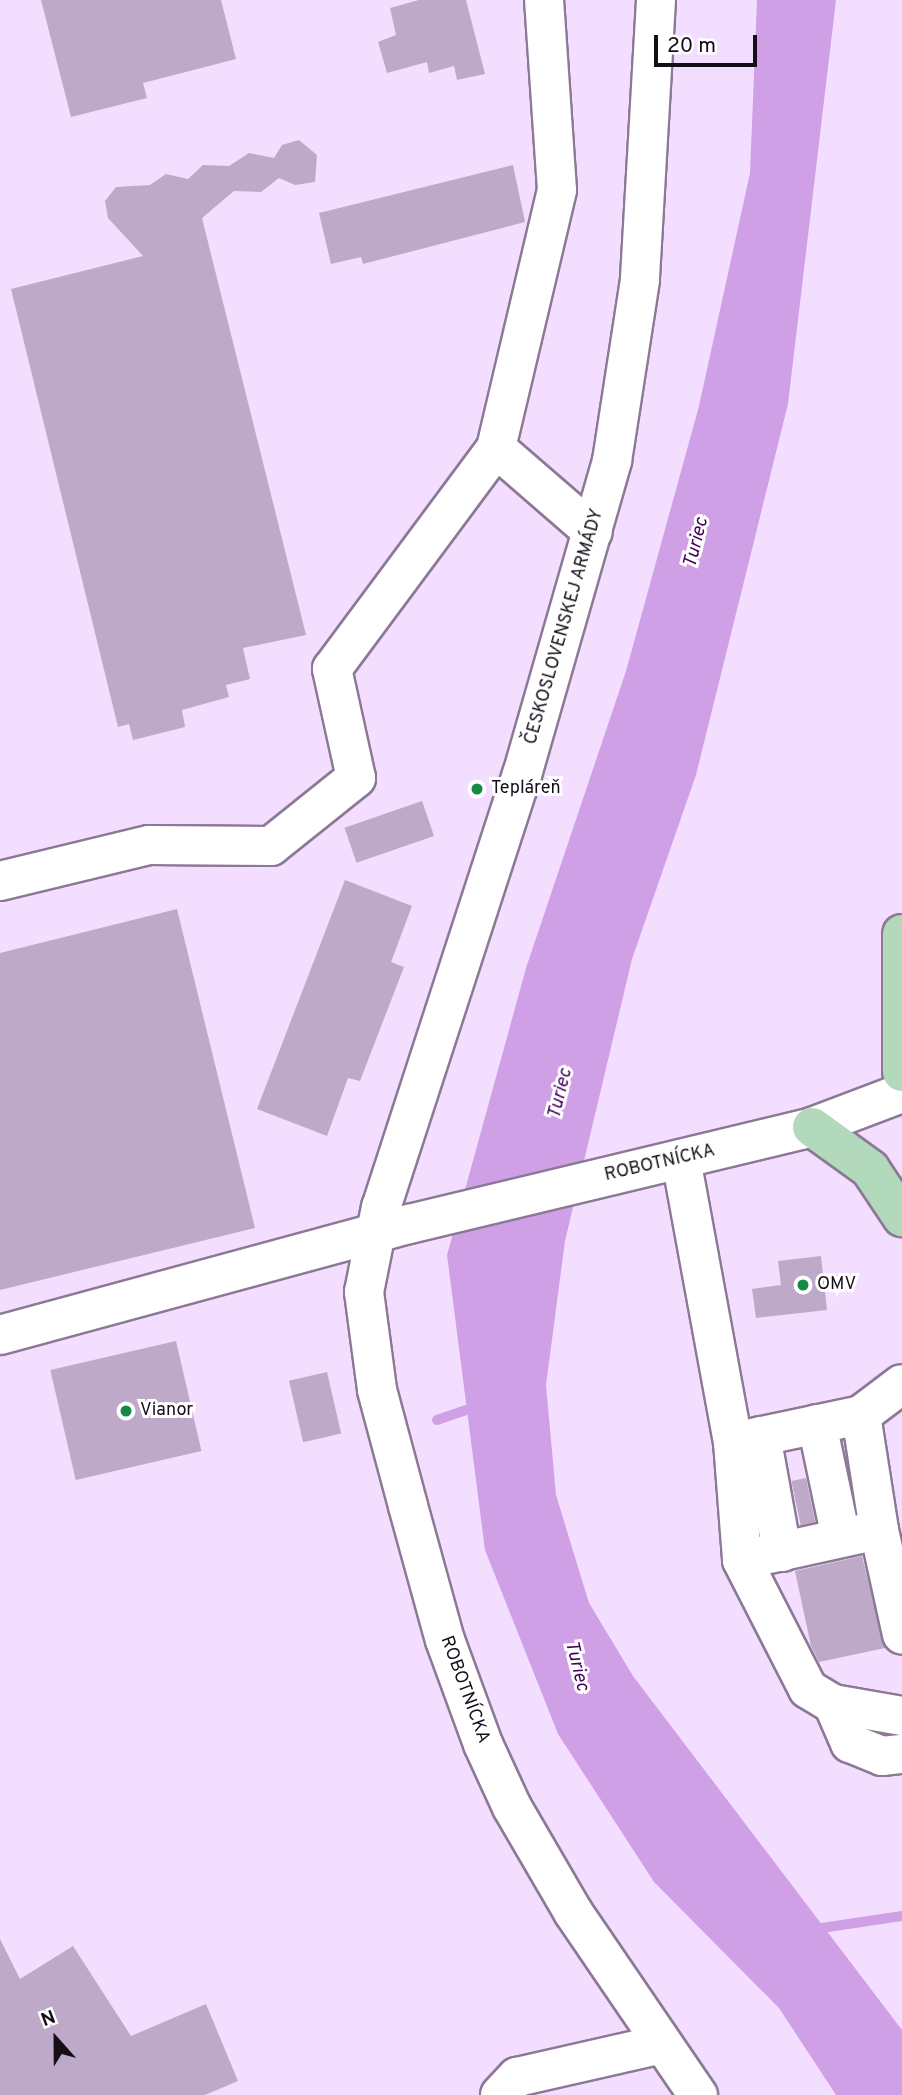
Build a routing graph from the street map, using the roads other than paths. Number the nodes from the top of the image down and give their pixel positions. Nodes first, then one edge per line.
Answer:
1 (544, 0) edge
2 (656, 0) edge
3 (496, 448) junction
4 (593, 532) junction
5 (0, 881) edge
6 (902, 934) edge
7 (902, 1072) edge
8 (902, 1093) edge
9 (812, 1127) junction
10 (681, 1158) junction
11 (902, 1217) edge
12 (392, 1229) junction
13 (0, 1335) edge
14 (902, 1384) edge
15 (798, 1428) junction
16 (831, 1541) junction
17 (742, 1560) junction
18 (902, 1635) edge
19 (833, 1704) junction
20 (902, 1716) edge
21 (902, 1754) edge
22 (662, 2044) junction
23 (500, 2095) edge
24 (698, 2095) edge

1 - 3 street
2 - 4 street, ČESKOSLOVENSKEJ ARMÁDY
3 - 4 street
3 - 5 street
4 - 12 street, ČESKOSLOVENSKEJ ARMÁDY
6 - 7 main road
8 - 9 street, ROBOTNÍCKA
9 - 10 street, ROBOTNÍCKA
9 - 11 main road
10 - 12 street, ROBOTNÍCKA
10 - 15 street
12 - 13 street, ROBOTNÍCKA
12 - 22 street, ROBOTNÍCKA
14 - 15 street
15 - 16 street
15 - 16 street
15 - 17 street
16 - 17 street
16 - 18 street
17 - 19 street
19 - 20 street
19 - 21 street
22 - 23 street
22 - 24 street, ROBOTNÍCKA

